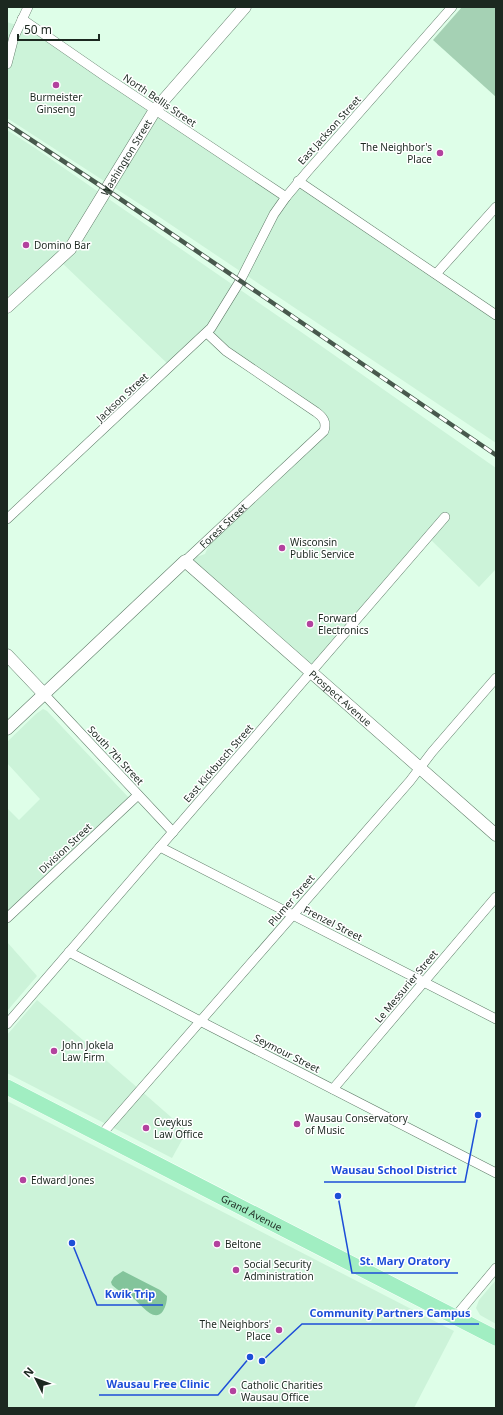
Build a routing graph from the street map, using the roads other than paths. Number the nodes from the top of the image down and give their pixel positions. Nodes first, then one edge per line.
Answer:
1 (28, 7) edge
2 (245, 7) edge
3 (452, 7) edge
4 (22, 19) junction
5 (7, 64) edge
6 (155, 110) junction
7 (298, 181) junction
8 (286, 197) junction
9 (496, 207) edge
10 (436, 274) junction
11 (240, 281) joint
12 (7, 307) edge
13 (496, 315) edge
14 (207, 333) junction
15 (445, 517) dead end
16 (7, 519) edge
17 (185, 562) junction
18 (7, 655) edge
19 (310, 673) junction
20 (496, 678) edge
21 (44, 694) junction
22 (7, 728) edge
23 (420, 768) junction
24 (138, 795) junction
25 (173, 832) junction
26 (496, 835) edge
27 (160, 847) junction
28 (496, 897) edge
29 (293, 915) junction
30 (7, 918) edge
31 (69, 952) junction
32 (424, 982) junction
33 (496, 1019) edge
34 (200, 1021) junction
35 (7, 1024) edge
36 (7, 1087) edge
37 (333, 1089) junction
38 (101, 1135) junction
39 (496, 1173) edge
40 (496, 1268) edge
41 (455, 1317) junction
42 (496, 1338) edge

1 - 4 street
2 - 6 street, Washington Street
3 - 7 street, East Jackson Street
4 - 5 street
4 - 6 street, North Bellis Street
6 - 8 street, North Bellis Street
6 - 12 street, Washington Street
7 - 8 street, East Jackson Street
7 - 10 street
8 - 11 street, East Jackson Street
9 - 10 street
10 - 13 street
11 - 14 street, Jackson Street
14 - 16 street, Jackson Street
14 - 17 street, Forest Street
15 - 19 street, East Kickbusch Street
17 - 19 street, Prospect Avenue
17 - 21 street, Forest Street
18 - 21 street
19 - 23 street, Prospect Avenue
19 - 25 street, East Kickbusch Street
20 - 23 street, Plumer Street
21 - 22 street, Forest Street
21 - 24 street, South 7th Street
23 - 26 street, Prospect Avenue
23 - 29 street, Plumer Street
24 - 25 street, South 7th Street
24 - 30 street, Division Street
25 - 27 street, East Kickbusch Street
27 - 29 street, Frenzel Street
27 - 31 street, East Kickbusch Street
28 - 32 street, Le Messurier Street
29 - 32 street, Frenzel Street
29 - 34 street, Plumer Street
31 - 34 street, Seymour Street
31 - 35 street, East Kickbusch Street
32 - 33 street, Frenzel Street
32 - 37 street, Le Messurier Street
34 - 37 street, Seymour Street
34 - 38 street, Plumer Street
36 - 38 main road, Grand Avenue
37 - 39 street, Seymour Street
38 - 41 main road, Grand Avenue
40 - 41 street
41 - 42 main road, Grand Avenue

